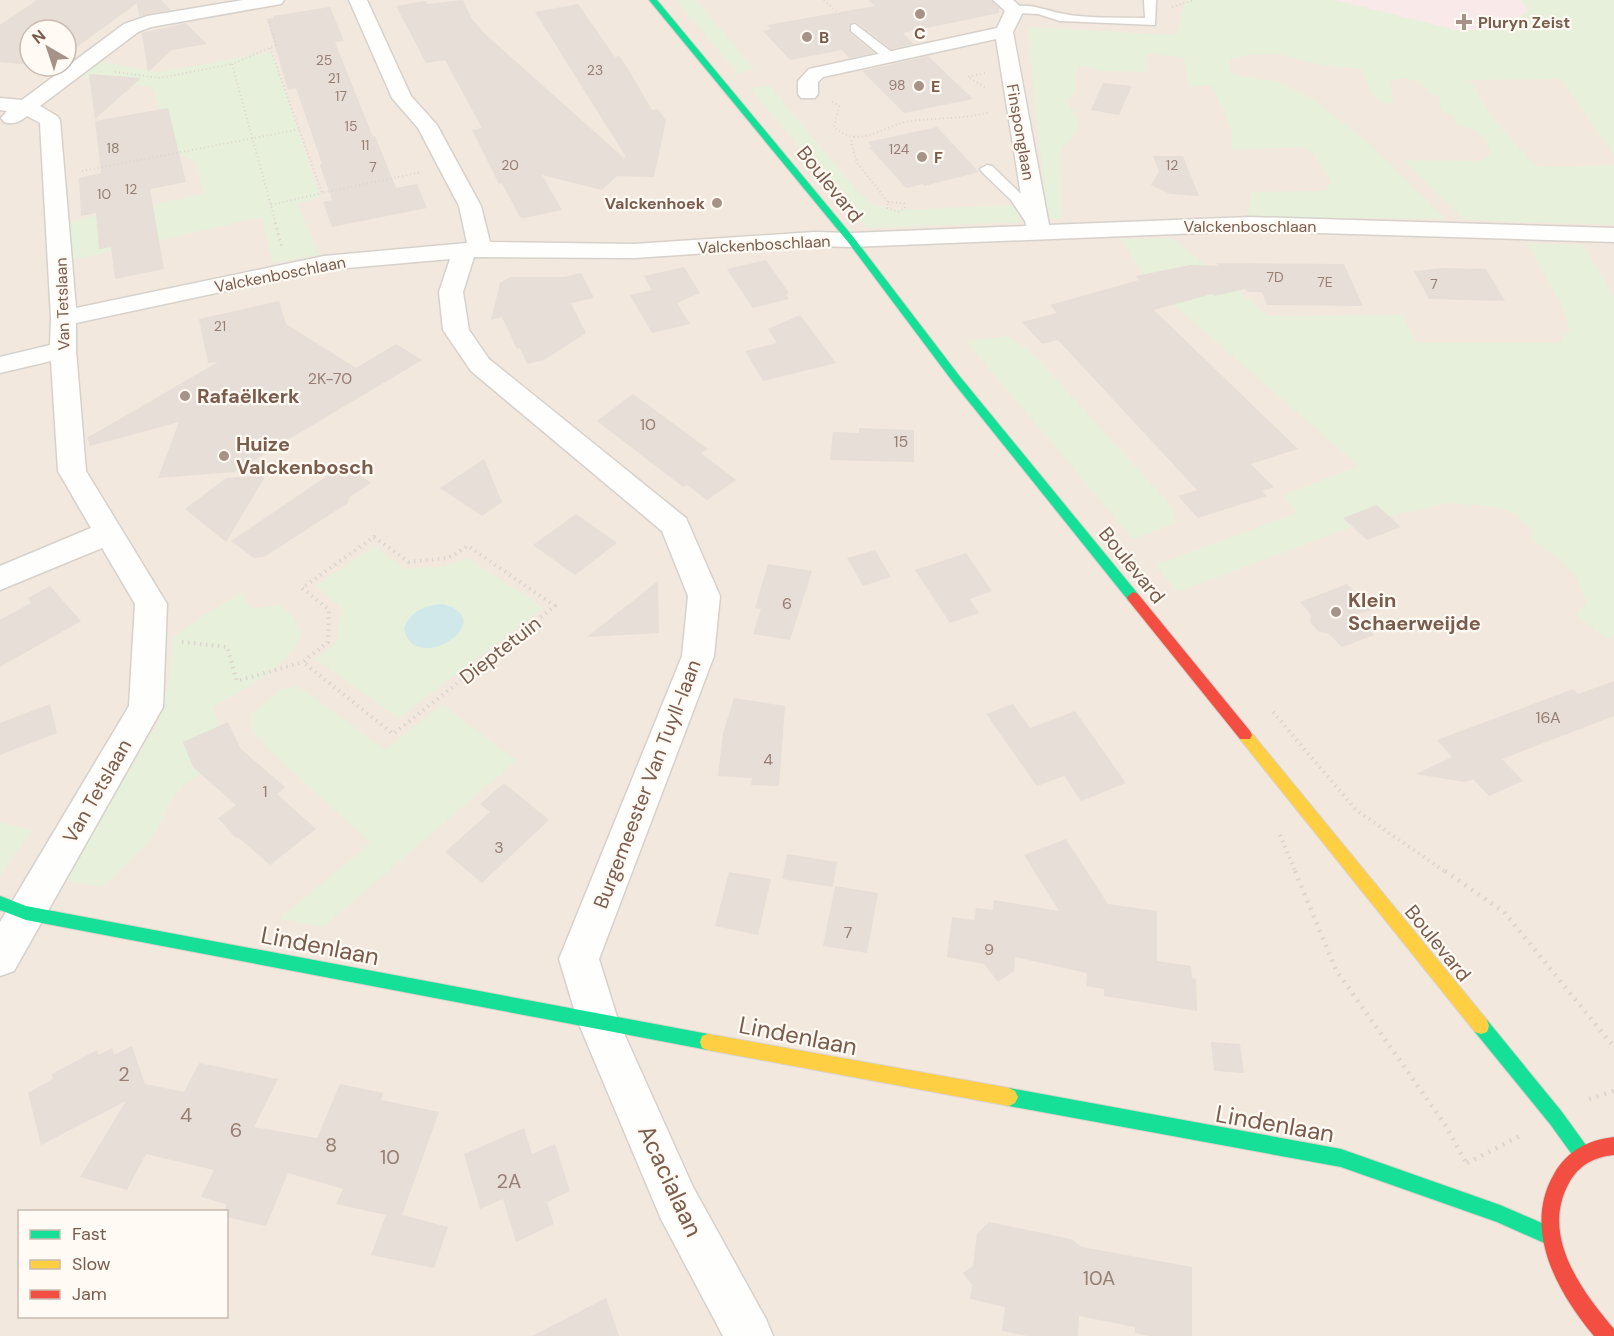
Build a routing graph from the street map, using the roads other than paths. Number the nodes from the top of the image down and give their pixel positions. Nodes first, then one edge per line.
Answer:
1 (358, 0) edge
2 (653, 0) edge
3 (1060, 0) edge
4 (1150, 0) edge
5 (269, 1) edge
6 (1008, 5) edge
7 (1039, 11) junction
8 (855, 28) dead end
9 (1004, 32) junction
10 (889, 56) junction
11 (808, 94) dead end
12 (13, 105) edge
13 (0, 126) edge
14 (987, 169) dead end
15 (1039, 232) junction
16 (1614, 235) edge
17 (851, 240) junction
18 (472, 250) junction
19 (64, 318) junction
20 (63, 350) junction
21 (0, 365) edge
22 (108, 533) junction
23 (0, 579) edge
24 (13, 908) edge
25 (0, 958) edge
26 (598, 1022) junction
27 (1614, 1146) edge
28 (1582, 1154) junction
29 (1551, 1237) junction
30 (749, 1336) edge
31 (1608, 1336) edge

1 - 18 street
2 - 17 street, Boulevard
3 - 7 lane
4 - 7 lane
5 - 12 street
6 - 7 lane
6 - 9 street
8 - 10 lane
9 - 10 street
9 - 15 street, Finsponglaan
10 - 11 street
12 - 13 street
12 - 19 street, Van Tetslaan
14 - 15 lane
15 - 16 street, Valckenboschlaan
15 - 17 street, Valckenboschlaan
17 - 18 street, Valckenboschlaan
17 - 28 street, Boulevard
18 - 19 street, Valckenboschlaan
18 - 26 street, Burgemeester Van Tuyll-laan
19 - 20 street, Van Tetslaan
20 - 21 street
20 - 22 street, Van Tetslaan
22 - 23 street
22 - 24 street, Van Tetslaan
24 - 25 street, Van Tetslaan
24 - 26 street, Lindenlaan
26 - 29 street, Lindenlaan
26 - 30 street, Acacialaan
27 - 28 street
28 - 29 street
29 - 31 street

